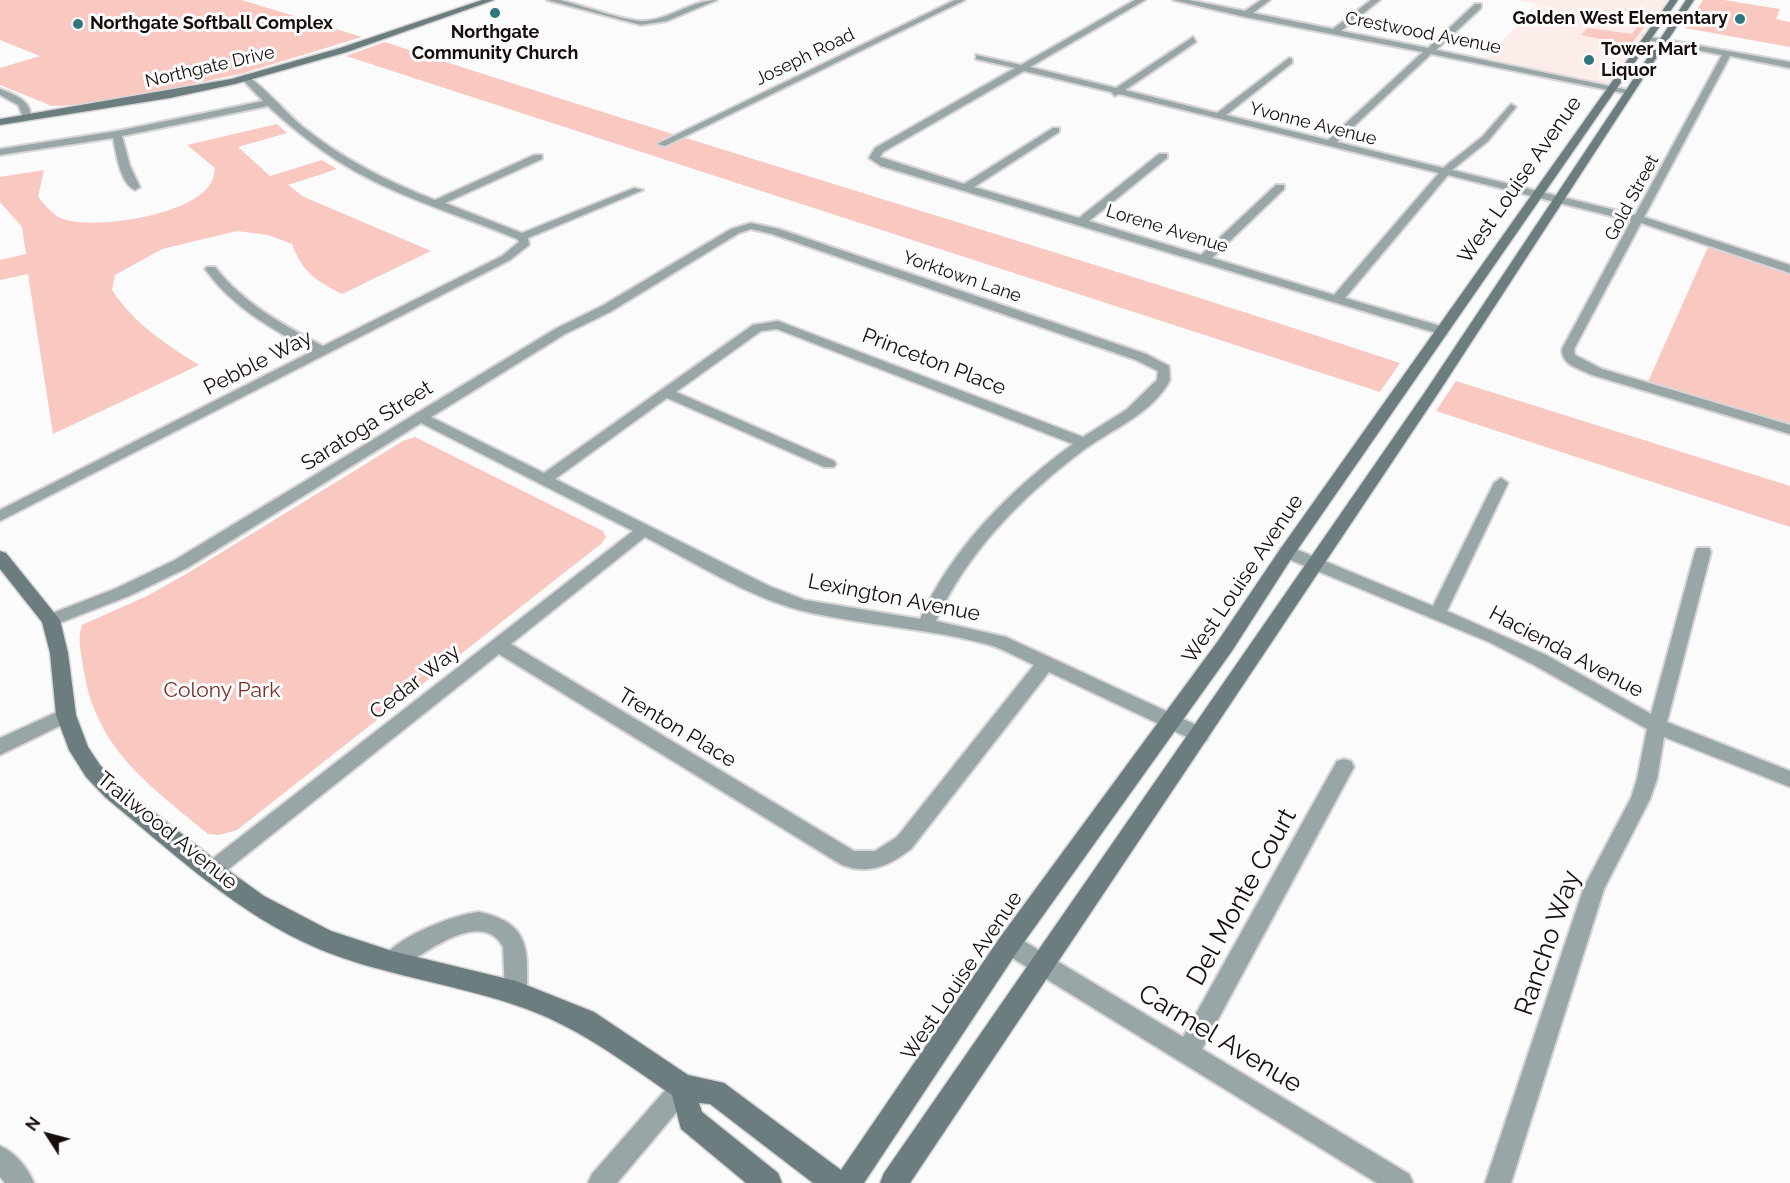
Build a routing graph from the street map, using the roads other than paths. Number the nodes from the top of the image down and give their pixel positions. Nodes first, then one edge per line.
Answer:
1 (490, 0) edge
2 (551, 0) edge
3 (713, 0) edge
4 (961, 0) edge
5 (1141, 0) edge
6 (1177, 0) edge
7 (1266, 0) edge
8 (1376, 0) edge
9 (1674, 0) edge
10 (1690, 0) edge
11 (1478, 6) dead end
12 (1245, 15) junction
13 (1334, 32) junction
14 (1193, 40) dead end
15 (1654, 40) junction
16 (1430, 51) junction
17 (1727, 53) junction
18 (979, 57) dead end
19 (1289, 61) dead end
20 (1790, 65) edge
21 (1019, 68) junction
22 (245, 78) junction
23 (1620, 89) junction
24 (0, 92) edge
25 (1115, 93) junction
26 (269, 103) junction
27 (1511, 107) dead end
28 (27, 117) junction
29 (1217, 117) junction
30 (0, 122) edge
31 (1056, 130) dead end
32 (117, 134) junction
33 (662, 144) dead end
34 (1329, 144) junction
35 (0, 152) edge
36 (1163, 156) dead end
37 (538, 157) dead end
38 (1445, 173) junction
39 (135, 187) dead end
40 (1280, 187) dead end
41 (966, 188) junction
42 (638, 190) dead end
43 (1537, 195) junction
44 (1556, 200) junction
45 (437, 203) junction
46 (1640, 220) junction
47 (1081, 222) junction
48 (522, 237) junction
49 (698, 254) joint
50 (1204, 259) junction
51 (1789, 267) edge
52 (211, 269) dead end
53 (1338, 298) junction
54 (1443, 331) junction
55 (324, 352) junction
56 (668, 393) junction
57 (422, 417) junction
58 (1790, 430) edge
59 (1084, 443) junction
60 (829, 464) dead end
61 (545, 479) junction
62 (1502, 483) dead end
63 (0, 516) edge
64 (644, 530) junction
65 (1287, 552) junction
66 (1702, 552) dead end
67 (0, 556) edge
68 (1314, 563) junction
69 (1437, 614) junction
70 (51, 620) junction
71 (926, 626) junction
72 (498, 645) junction
73 (1047, 662) junction
74 (66, 715) junction
75 (1172, 721) junction
76 (1658, 726) junction
77 (1200, 735) junction
78 (0, 747) edge
79 (1344, 767) dead end
80 (1790, 779) edge
81 (214, 869) junction
82 (1009, 944) junction
83 (392, 962) junction
84 (1042, 965) junction
85 (516, 993) junction
86 (1187, 1053) junction
87 (683, 1087) junction
88 (0, 1158) edge
89 (21, 1183) edge
90 (601, 1183) edge
91 (768, 1183) edge
92 (836, 1183) edge
93 (848, 1183) edge
94 (894, 1183) edge
95 (1400, 1183) edge
96 (1498, 1183) edge

1 - 22 main road, Northgate Drive
2 - 3 street
4 - 33 street, Joseph Road
5 - 21 street
6 - 12 street, Crestwood Avenue
7 - 12 street
8 - 13 street
9 - 15 main road, West Louise Avenue
10 - 15 main road, West Louise Avenue
11 - 16 street
12 - 13 street, Crestwood Avenue
13 - 16 street, Crestwood Avenue
14 - 25 street
15 - 17 street
15 - 23 main road, West Louise Avenue
16 - 23 street, Crestwood Avenue
16 - 34 street
17 - 20 street
17 - 46 street, Gold Street
18 - 21 street, Yvonne Avenue
19 - 29 street
21 - 25 street, Yvonne Avenue
21 - 41 street, Lorene Avenue
22 - 26 street
22 - 28 main road, Northgate Drive
23 - 43 main road, West Louise Avenue
23 - 44 main road, West Louise Avenue
24 - 28 street
25 - 29 street, Yvonne Avenue
26 - 32 street
26 - 45 street
27 - 38 street
28 - 30 main road, Northgate Drive
29 - 34 street, Yvonne Avenue
31 - 41 street
32 - 35 street
32 - 39 street
34 - 38 street, Yvonne Avenue
36 - 47 street
37 - 45 street
38 - 43 street, Yvonne Avenue
38 - 53 street
40 - 50 street
41 - 47 street, Lorene Avenue
42 - 48 street
43 - 44 street, Yvonne Avenue
43 - 54 main road, West Louise Avenue
44 - 46 street, Yvonne Avenue
44 - 68 main road, West Louise Avenue
45 - 48 street
46 - 51 street, Yvonne Avenue
46 - 58 street, Gold Street
47 - 50 street, Lorene Avenue
48 - 55 street, Pebble Way
49 - 57 street, Saratoga Street
49 - 59 street, Yorktown Lane
50 - 53 street, Lorene Avenue
52 - 55 street
53 - 54 street, Lorene Avenue
54 - 65 main road, West Louise Avenue
55 - 63 street, Pebble Way
56 - 59 street, Princeton Place
56 - 60 street
56 - 61 street
57 - 61 street, Lexington Avenue
57 - 70 street, Saratoga Street
59 - 71 street
61 - 64 street, Lexington Avenue
62 - 69 street
64 - 71 street, Lexington Avenue
64 - 72 street, Cedar Way
65 - 68 street, Hacienda Avenue
65 - 75 main road, West Louise Avenue
66 - 76 street, Rancho Way
67 - 70 main road, Trailwood Avenue
68 - 69 street, Hacienda Avenue
68 - 77 main road, West Louise Avenue
69 - 76 street, Hacienda Avenue
70 - 74 main road, Trailwood Avenue
71 - 73 street, Lexington Avenue
72 - 73 street, Trenton Place
72 - 81 street, Cedar Way
73 - 75 street, Lexington Avenue
74 - 78 street
74 - 81 main road, Trailwood Avenue
75 - 77 street, Lexington Avenue
75 - 82 main road, West Louise Avenue
76 - 80 street, Hacienda Avenue
76 - 96 street, Rancho Way
77 - 84 main road, West Louise Avenue
79 - 86 street, Del Monte Court
81 - 83 main road, Trailwood Avenue
82 - 84 street, Carmel Avenue
82 - 93 main road, West Louise Avenue
83 - 85 main road, Trailwood Avenue
83 - 85 street
84 - 86 street, Carmel Avenue
84 - 94 main road, West Louise Avenue
85 - 87 main road, Trailwood Avenue
86 - 95 street, Carmel Avenue
87 - 90 street
87 - 91 main road
87 - 92 main road, Trailwood Avenue
88 - 89 street

